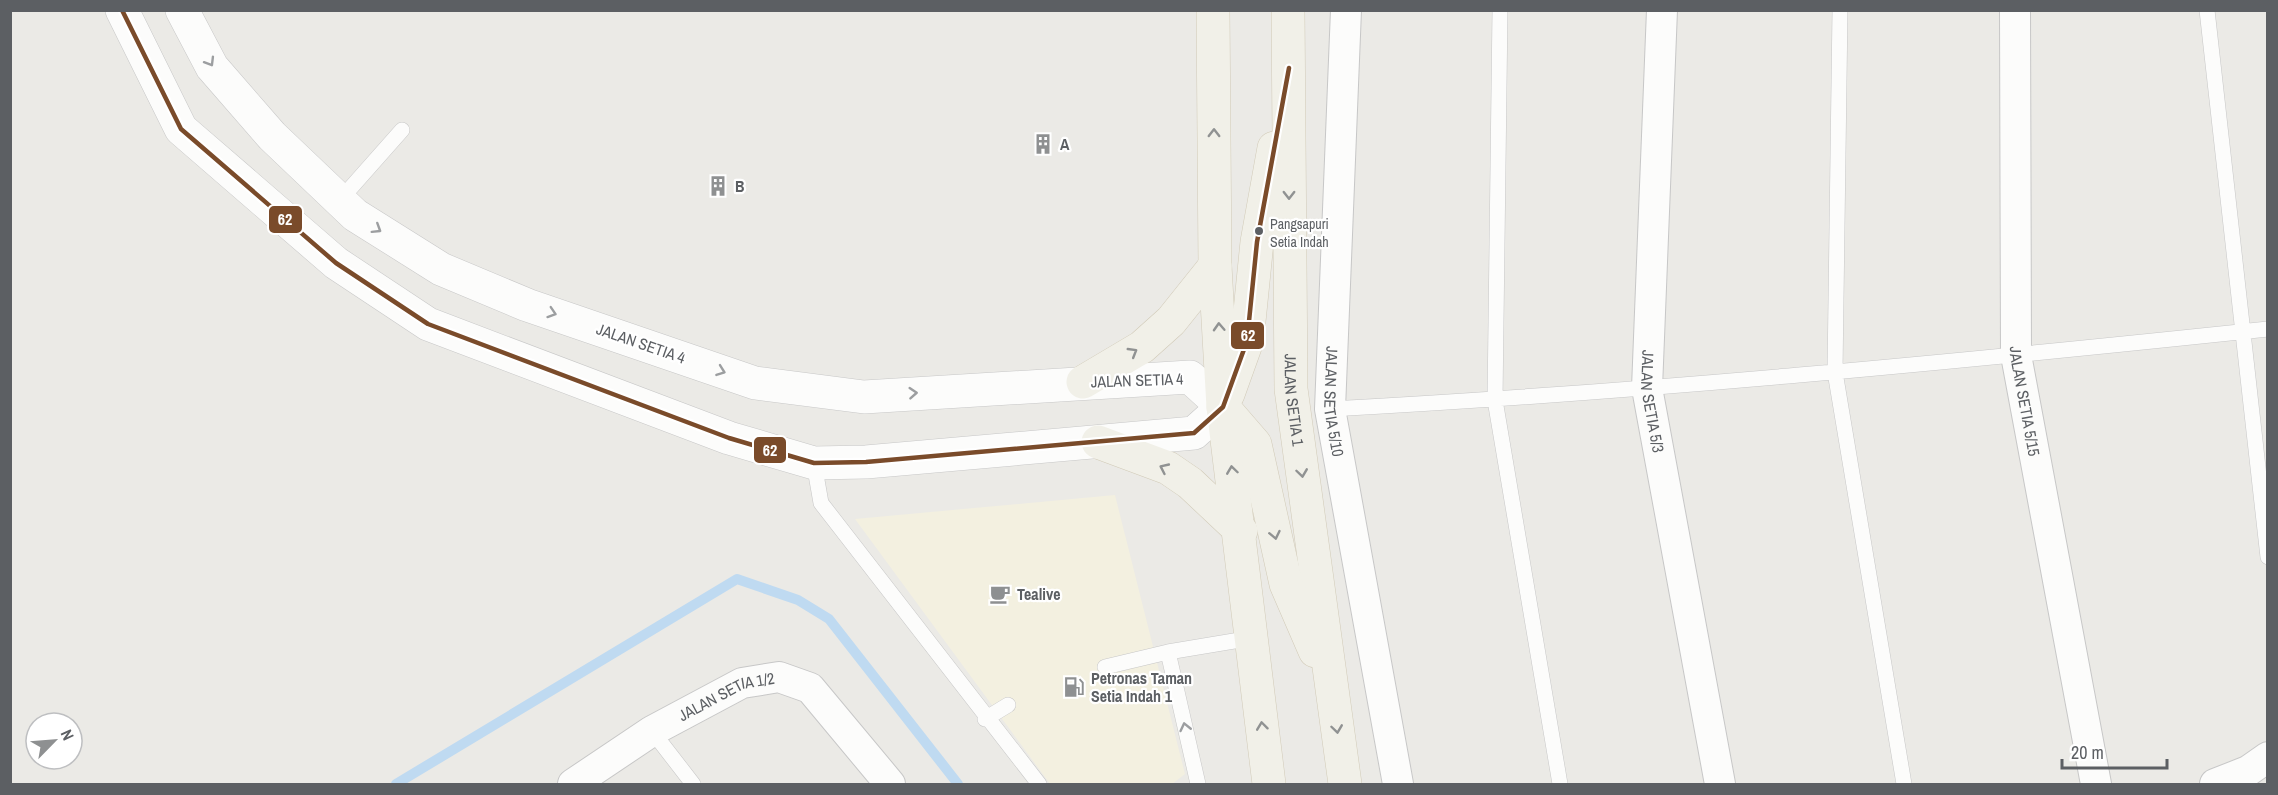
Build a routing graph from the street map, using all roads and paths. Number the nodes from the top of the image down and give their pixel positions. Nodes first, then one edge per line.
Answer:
1 (122, 10) edge
2 (182, 10) edge
3 (1214, 10) edge
4 (1288, 10) edge
5 (1346, 10) edge
6 (1500, 10) edge
7 (1662, 10) edge
8 (1840, 10) edge
9 (2015, 10) edge
10 (2207, 10) edge
11 (1289, 68) junction
12 (402, 129) dead end
13 (340, 200) junction
14 (1215, 266) junction
15 (2268, 329) edge
16 (2240, 332) junction
17 (2016, 355) junction
18 (1835, 372) junction
19 (1083, 382) junction
20 (1647, 388) junction
21 (1495, 400) junction
22 (1223, 407) junction
23 (1330, 409) junction
24 (1098, 442) junction
25 (814, 463) junction
26 (1240, 531) junction
27 (2268, 557) edge
28 (1252, 638) junction
29 (1168, 652) junction
30 (1105, 668) dead end
31 (1332, 690) junction
32 (1008, 705) dead end
33 (986, 719) junction
34 (652, 731) junction
35 (2268, 757) edge
36 (573, 784) edge
37 (693, 784) edge
38 (890, 784) edge
39 (1039, 784) edge
40 (1198, 784) edge
41 (1269, 784) edge
42 (1345, 784) edge
43 (1398, 784) edge
44 (1560, 784) edge
45 (1720, 784) edge
46 (1904, 784) edge
47 (2096, 784) edge
48 (2215, 784) edge

1 - 25 street
2 -> 13 street, JALAN SETIA 4
14 -> 3 main road
4 - 11 main road, JALAN SETIA 1
5 - 23 street, JALAN SETIA 5/10
6 - 21 lane
7 - 20 street, JALAN SETIA 5/3
8 - 18 lane
9 - 17 street, JALAN SETIA 5/15
10 - 16 lane
11 - 22 main road
11 -> 31 main road, JALAN SETIA 1
12 - 13 lane
13 -> 19 street, JALAN SETIA 4
19 -> 14 main road
22 -> 14 main road
15 - 16 lane
16 - 17 lane
16 - 27 lane
17 - 18 lane
17 - 47 street, JALAN SETIA 5/15
18 - 20 lane
18 - 46 lane
19 - 22 street, JALAN SETIA 4
20 - 21 lane
20 - 45 street, JALAN SETIA 5/3
21 - 23 lane
21 - 44 lane
22 - 24 street
26 -> 22 main road
22 -> 31 main road
23 - 43 street, JALAN SETIA 5/10
24 - 25 street
26 -> 24 main road
25 - 33 lane
26 - 28 main road
28 - 29 lane
41 -> 28 main road
29 - 30 lane
40 -> 29 lane
31 -> 42 main road, JALAN SETIA 1
32 - 33 lane
33 - 39 lane
34 - 36 street, JALAN SETIA 1/2
34 - 37 lane
34 - 38 street, JALAN SETIA 1/2
35 - 48 street

